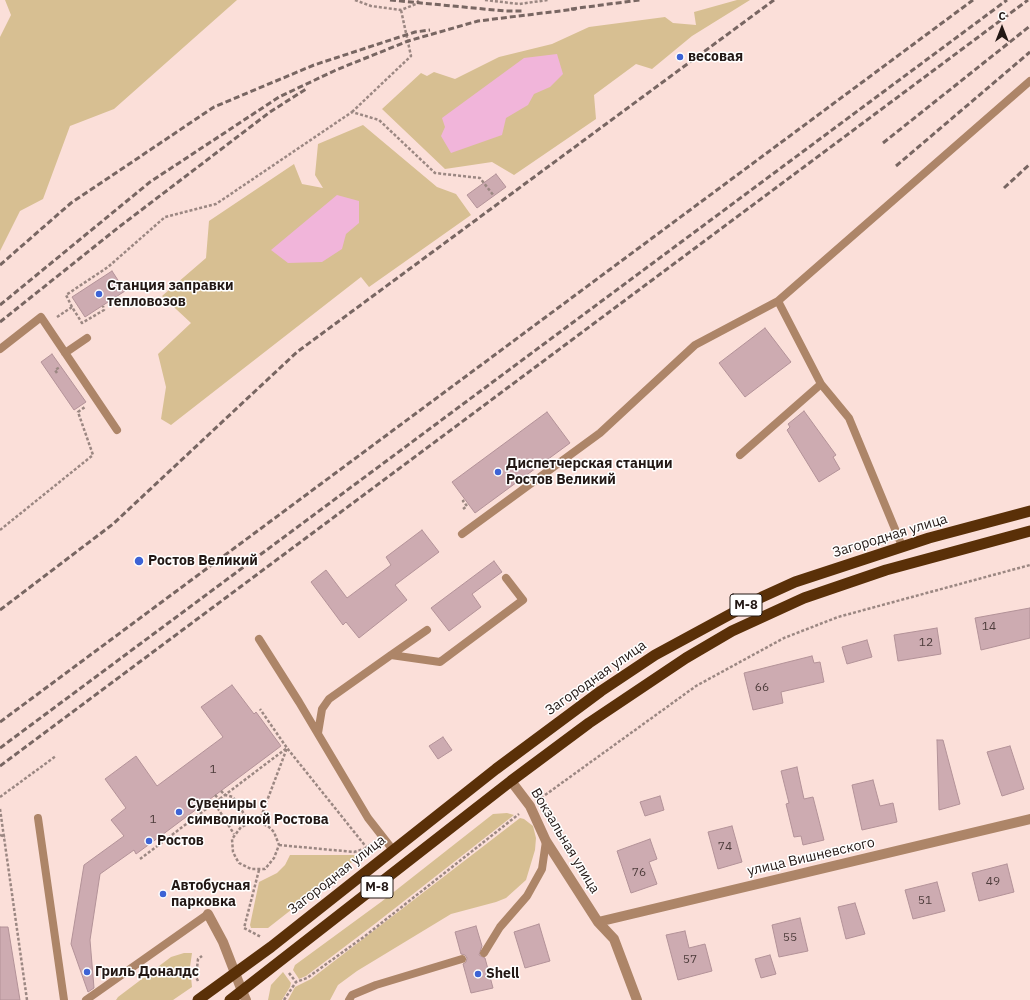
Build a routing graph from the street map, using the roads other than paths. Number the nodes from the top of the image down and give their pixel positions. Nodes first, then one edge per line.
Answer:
1 (1030, 81) edge
2 (778, 300) junction
3 (87, 338) dead end
4 (0, 349) edge
5 (65, 353) junction
6 (821, 384) junction
7 (117, 430) dead end
8 (740, 455) dead end
9 (1030, 511) edge
10 (1030, 531) edge
11 (462, 534) dead end
12 (902, 546) junction
13 (506, 578) dead end
14 (427, 630) dead end
15 (258, 639) dead end
16 (391, 655) junction
17 (318, 733) junction
18 (511, 781) junction
19 (38, 818) dead end
20 (1030, 819) edge
21 (546, 841) junction
22 (393, 850) junction
23 (208, 914) joint
24 (598, 922) junction
25 (484, 953) dead end
26 (462, 959) dead end
27 (235, 974) junction
28 (244, 996) edge
29 (64, 1000) edge
30 (86, 1000) edge
31 (198, 1000) edge
32 (230, 1000) edge
33 (348, 1000) edge
34 (637, 1000) edge

1 - 2 lane
2 - 6 lane
2 - 11 lane
3 - 5 lane
4 - 5 lane
5 - 7 lane
6 - 8 lane
6 - 12 lane
9 - 12 highway, Загородная улица / М-8
10 - 18 highway, М-8
12 - 22 highway, Загородная улица / М-8
13 - 16 lane
14 - 16 lane
15 - 17 lane
16 - 17 lane
17 - 22 lane
18 - 21 street, Вокзальная улица
18 - 28 highway, М-8
19 - 29 lane
20 - 24 street, улица Вишневского
21 - 24 street, Вокзальная улица
21 - 25 lane
22 - 27 highway, Загородная улица / М-8
23 - 27 street
23 - 30 lane
24 - 34 street, Вокзальная улица
26 - 33 lane
27 - 28 street
27 - 31 highway, М-8
28 - 32 highway, М-8

